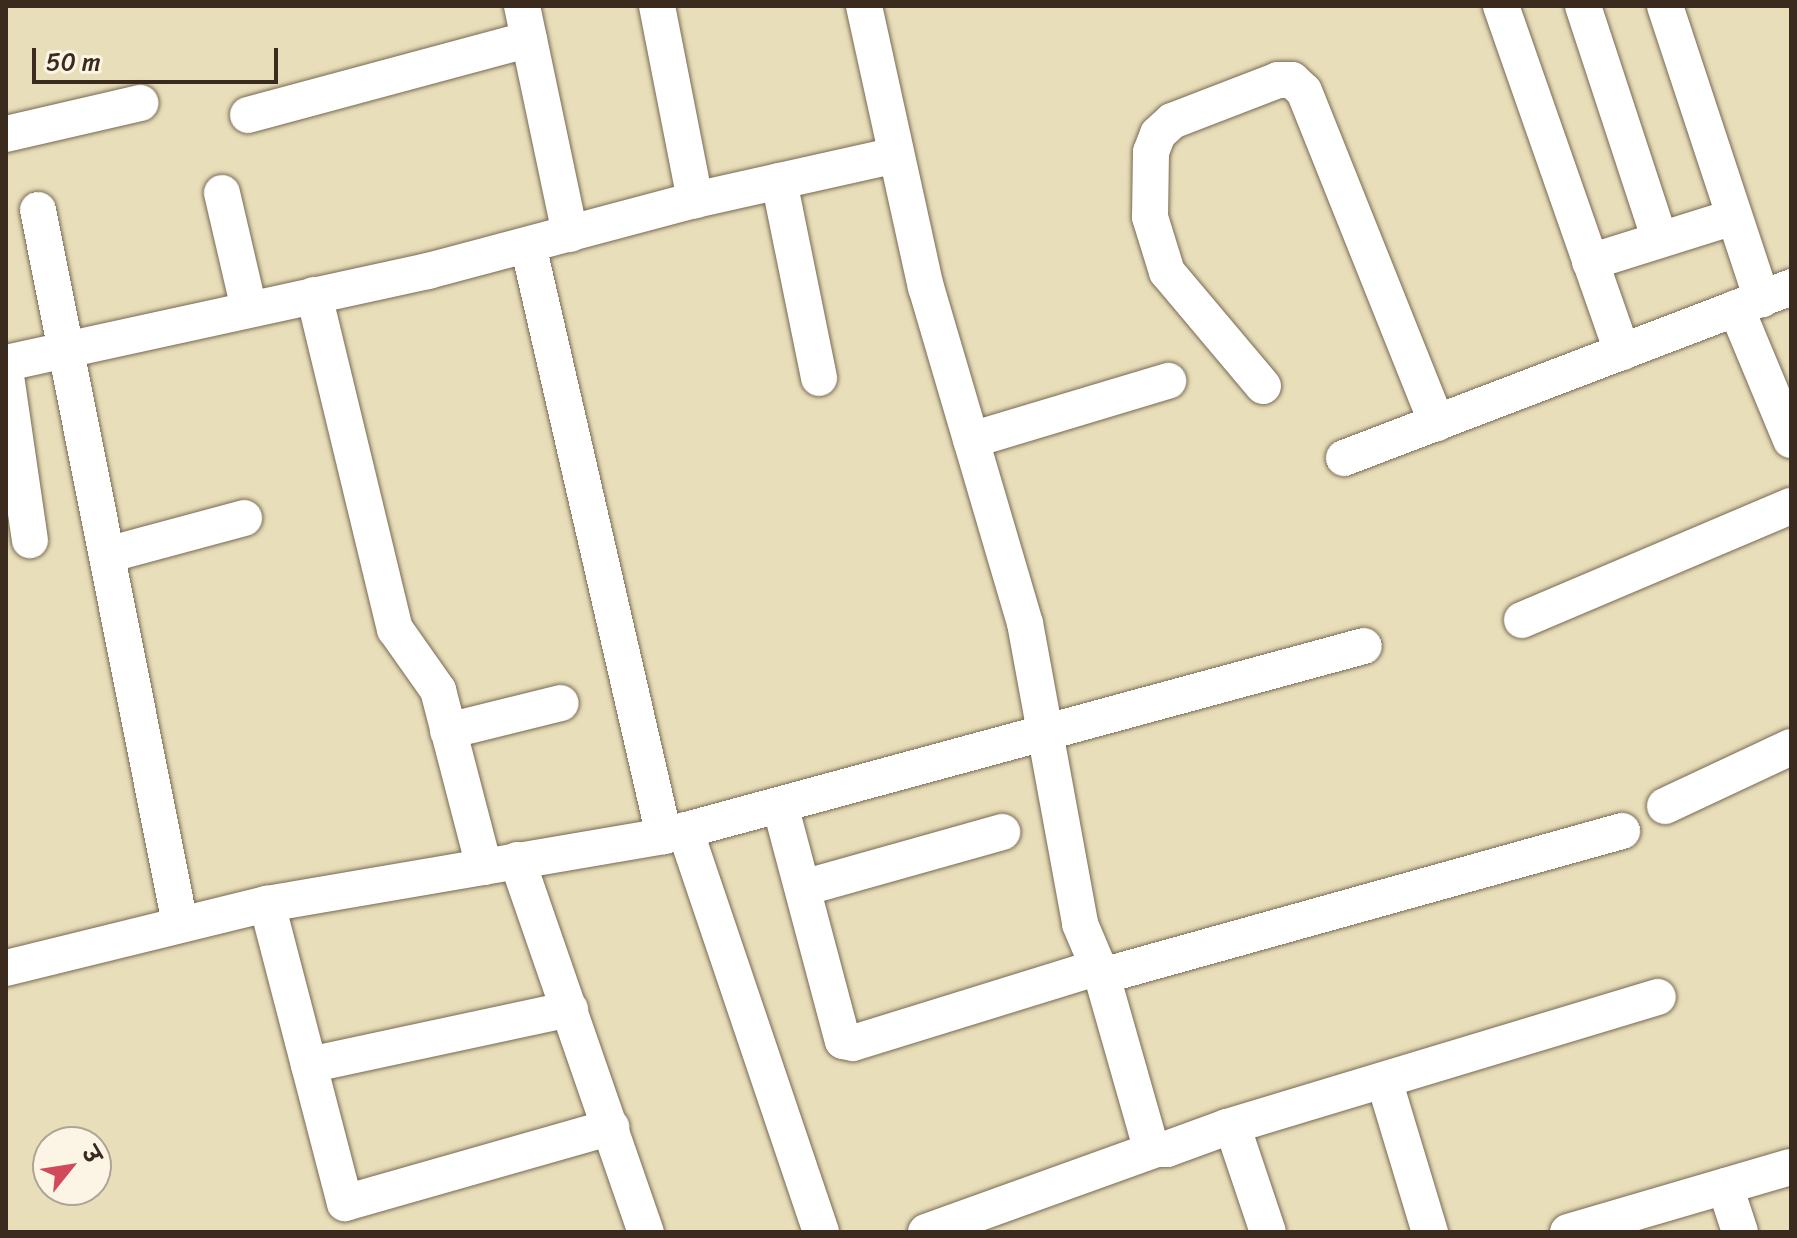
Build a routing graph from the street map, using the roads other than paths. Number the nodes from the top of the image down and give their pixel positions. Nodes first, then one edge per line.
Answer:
1 (657, 6) edge
2 (864, 6) edge
3 (1501, 6) edge
4 (1583, 6) edge
5 (1665, 6) edge
6 (525, 23) edge
7 (140, 103) dead end
8 (248, 115) dead end
9 (6, 134) edge
10 (896, 155) junction
11 (779, 181) junction
12 (222, 193) dead end
13 (695, 200) junction
14 (38, 210) dead end
15 (1734, 217) junction
16 (570, 234) junction
17 (1660, 240) junction
18 (528, 245) junction
19 (1590, 262) junction
20 (314, 295) junction
21 (1763, 298) edge
22 (249, 309) junction
23 (66, 349) junction
24 (1622, 352) junction
25 (6, 363) edge
26 (6, 376) edge
27 (819, 378) dead end
28 (1168, 381) dead end
29 (1263, 386) dead end
30 (1437, 423) junction
31 (971, 440) junction
32 (1791, 440) edge
33 (1344, 458) dead end
34 (1791, 506) edge
35 (244, 518) dead end
36 (30, 540) dead end
37 (107, 555) junction
38 (1522, 620) dead end
39 (1364, 646) dead end
40 (561, 703) dead end
41 (448, 731) junction
42 (1046, 734) junction
43 (1791, 747) edge
44 (780, 805) junction
45 (1665, 806) dead end
46 (1622, 831) dead end
47 (1002, 832) dead end
48 (674, 833) junction
49 (500, 864) junction
50 (803, 888) junction
51 (267, 904) junction
52 (180, 924) junction
53 (6, 968) edge
54 (1100, 972) junction
55 (1658, 997) dead end
56 (570, 1009) junction
57 (309, 1065) junction
58 (1384, 1080) junction
59 (611, 1127) junction
60 (1227, 1127) junction
61 (1156, 1149) junction
62 (1791, 1167) edge
63 (1725, 1186) junction
64 (1002, 1219) edge
65 (1581, 1231) edge
66 (646, 1232) edge
67 (821, 1232) edge
68 (926, 1232) edge
69 (1268, 1232) edge
70 (1430, 1232) edge
71 (1740, 1232) edge

1 - 13 street
2 - 10 street
3 - 19 street
4 - 17 street
5 - 15 street
6 - 8 street
6 - 16 street
7 - 9 street
10 - 11 street
10 - 31 street
11 - 13 street
11 - 27 street
12 - 22 street
13 - 16 street
14 - 23 street
15 - 17 street
15 - 21 street
16 - 18 street
17 - 19 street
18 - 20 street
18 - 48 street
19 - 24 street
20 - 22 street
20 - 41 street
21 - 24 street
21 - 32 street
22 - 23 street
23 - 25 street
23 - 37 street
24 - 30 street
26 - 36 street
28 - 31 street
29 - 30 street
30 - 33 street
31 - 42 street
34 - 38 street
35 - 37 street
37 - 52 street
39 - 42 street
40 - 41 street
41 - 49 street
42 - 44 street
42 - 54 street
43 - 45 street
44 - 48 street
44 - 50 street
46 - 54 street
47 - 50 street
48 - 49 street
48 - 67 street
49 - 51 street
49 - 56 street
50 - 54 street
51 - 52 street
51 - 57 street
52 - 53 street
54 - 61 street
55 - 58 street
56 - 57 street
56 - 59 street
57 - 59 street
58 - 60 street
58 - 70 street
59 - 66 street
60 - 61 street
60 - 69 street
61 - 64 street
62 - 63 street
63 - 65 street
63 - 71 street
64 - 68 street

